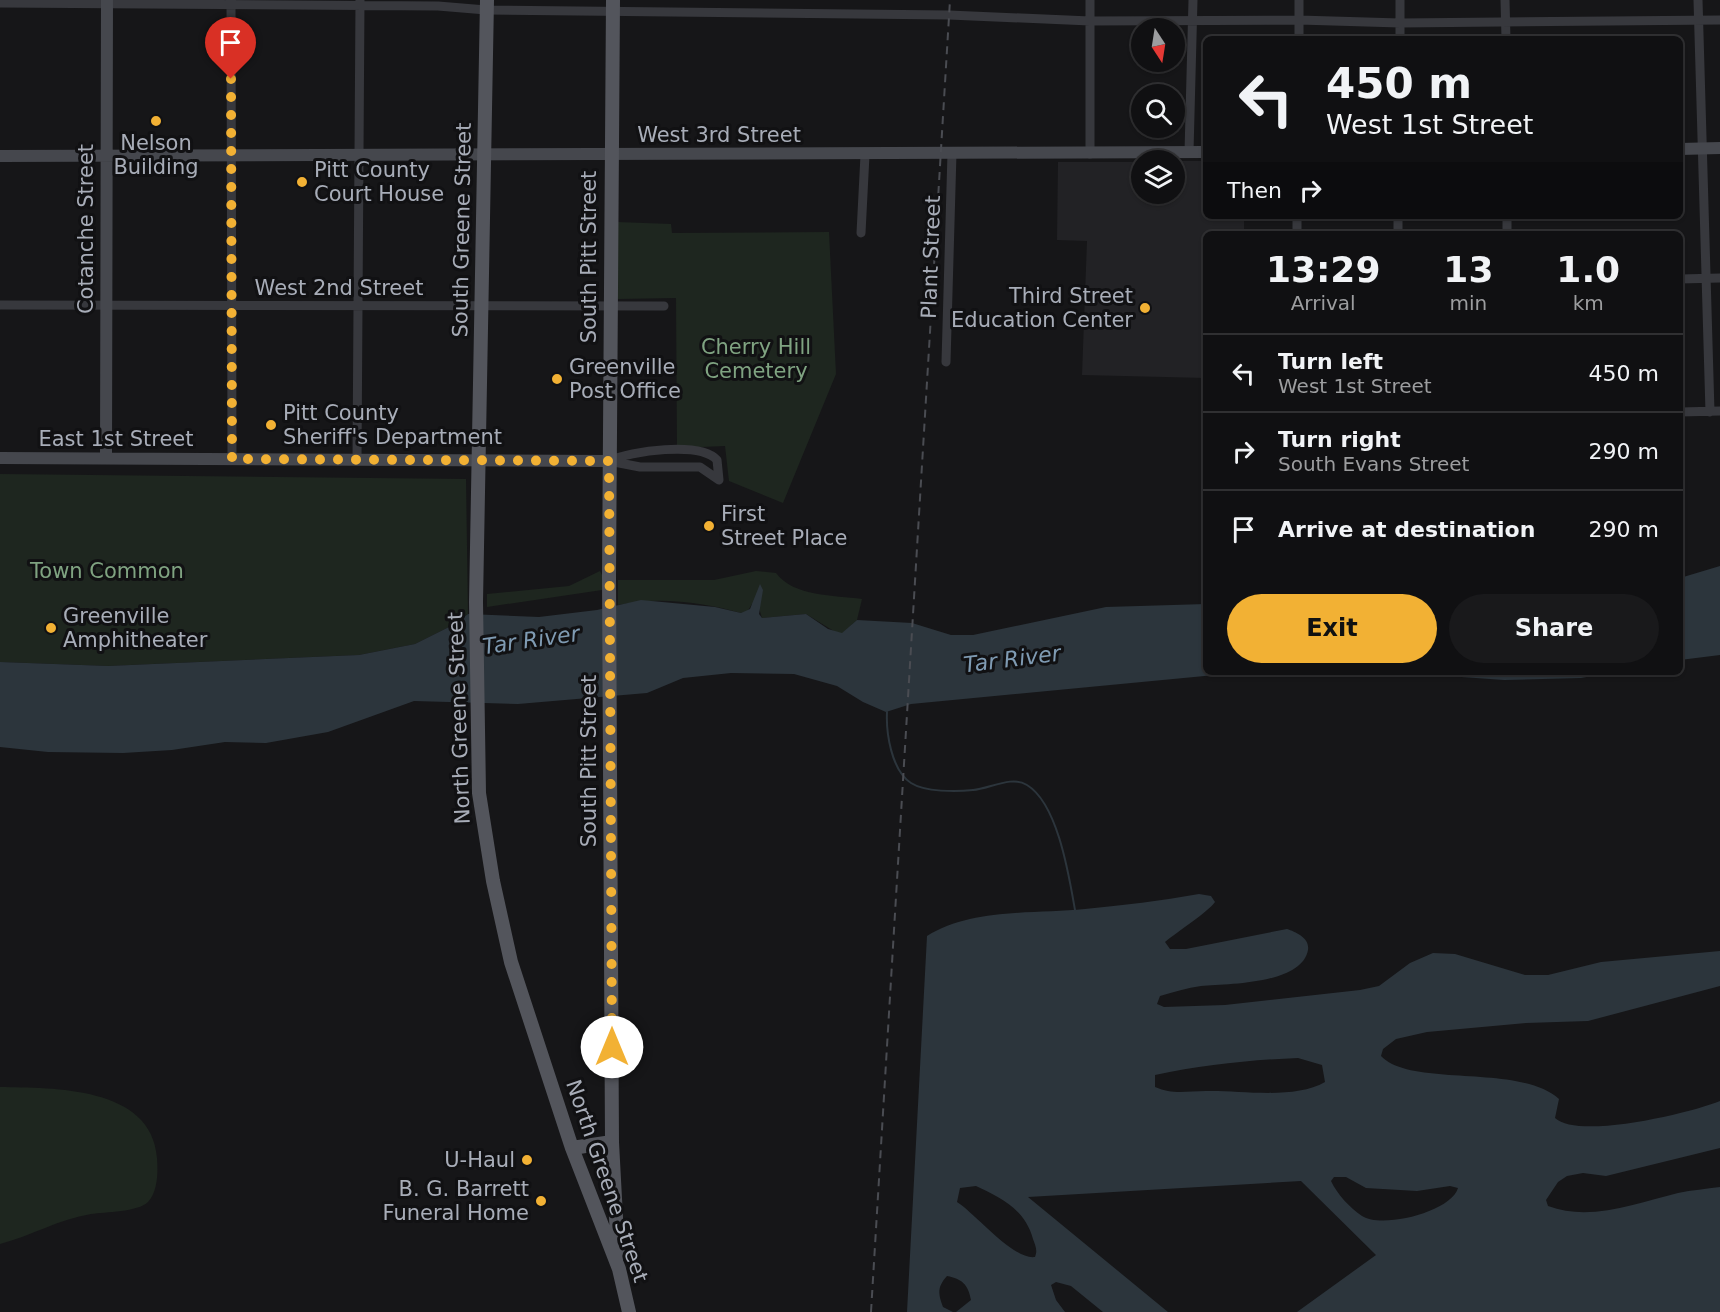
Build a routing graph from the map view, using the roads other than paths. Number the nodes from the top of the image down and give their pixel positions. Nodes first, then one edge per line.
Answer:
1 (1090, 0) edge
2 (1193, 0) edge
3 (1299, 0) edge
4 (1400, 0) edge
5 (1505, 0) edge
6 (1698, 0) edge
7 (231, 2) edge
8 (0, 3) edge
9 (107, 3) edge
10 (360, 3) edge
11 (487, 5) edge
12 (613, 6) edge
13 (1193, 20) junction
14 (1299, 20) junction
15 (1506, 20) junction
16 (1699, 20) junction
17 (1720, 20) edge
18 (1090, 21) junction
19 (1400, 23) junction
20 (1299, 36) edge
21 (1400, 36) edge
22 (1506, 36) edge
23 (1703, 148) junction
24 (1720, 148) edge
25 (1683, 149) edge
26 (1189, 152) junction
27 (1203, 152) edge
28 (952, 153) junction
29 (610, 154) junction
30 (1090, 154) junction
31 (231, 155) junction
32 (359, 155) junction
33 (484, 155) junction
34 (864, 155) junction
35 (0, 156) edge
36 (106, 156) junction
37 (861, 233) dead end
38 (1720, 278) edge
39 (1683, 279) edge
40 (1705, 279) junction
41 (0, 304) edge
42 (105, 306) junction
43 (231, 306) junction
44 (482, 306) junction
45 (610, 306) junction
46 (664, 306) dead end
47 (358, 307) junction
48 (945, 362) dead end
49 (1710, 411) junction
50 (1720, 411) edge
51 (1683, 412) edge
52 (660, 451) junction
53 (713, 456) junction
54 (0, 458) edge
55 (106, 458) junction
56 (232, 459) junction
57 (357, 460) junction
58 (479, 461) junction
59 (609, 461) junction
60 (661, 466) junction
61 (702, 468) junction
62 (612, 1142) junction
63 (572, 1148) junction
64 (619, 1269) junction
65 (629, 1312) edge

1 - 18 street
2 - 13 street
3 - 14 street
4 - 19 street
5 - 15 street
6 - 16 street
7 - 9 street
7 - 10 street
7 - 31 street
8 - 9 street
9 - 36 street, Cotanche Street
10 - 11 street
10 - 32 street
11 - 12 street
11 - 33 main road, South Greene Street
12 - 18 street
12 - 29 main road, South Pitt Street
13 - 14 street
13 - 18 street
13 - 26 street
14 - 19 street
14 - 20 street
15 - 16 street
15 - 19 street
15 - 22 street
16 - 17 street
16 - 23 street
18 - 30 street
19 - 21 street
23 - 24 street
23 - 25 street
23 - 40 street
26 - 27 street, West 3rd Street
26 - 30 street, West 3rd Street
28 - 30 street, West 3rd Street
28 - 34 street, West 3rd Street
28 - 48 street, Plant Street
29 - 33 street, West 3rd Street
29 - 34 street, West 3rd Street
29 - 45 main road, South Pitt Street
31 - 32 street, West 3rd Street
31 - 36 street, West 3rd Street
31 - 43 street
32 - 33 street, West 3rd Street
32 - 47 street
33 - 44 main road, South Greene Street
34 - 37 street
35 - 36 street, West 3rd Street
36 - 42 street, Cotanche Street
38 - 40 street
39 - 40 street
40 - 49 street
41 - 42 street, West 2nd Street
42 - 43 street, West 2nd Street
42 - 55 street, Cotanche Street
43 - 47 street, West 2nd Street
43 - 56 street
44 - 45 street, West 2nd Street
44 - 47 street, West 2nd Street
44 - 58 main road, South Greene Street
45 - 46 street, West 2nd Street
45 - 59 main road, South Pitt Street
47 - 57 street
49 - 50 street
49 - 51 street
52 - 53 street
52 - 59 street
52 - 60 street
53 - 61 street
53 - 61 street
54 - 55 street, East 1st Street
55 - 56 street, East 1st Street
56 - 57 street, East 1st Street
57 - 58 street, East 1st Street
58 - 59 street, East 1st Street
58 - 63 main road, North Greene Street
59 - 60 street
59 - 62 main road, South Pitt Street
60 - 61 street
62 - 63 main road
62 - 64 main road, South Pitt Street
63 - 64 main road, North Greene Street
64 - 65 main road, North Greene Street

